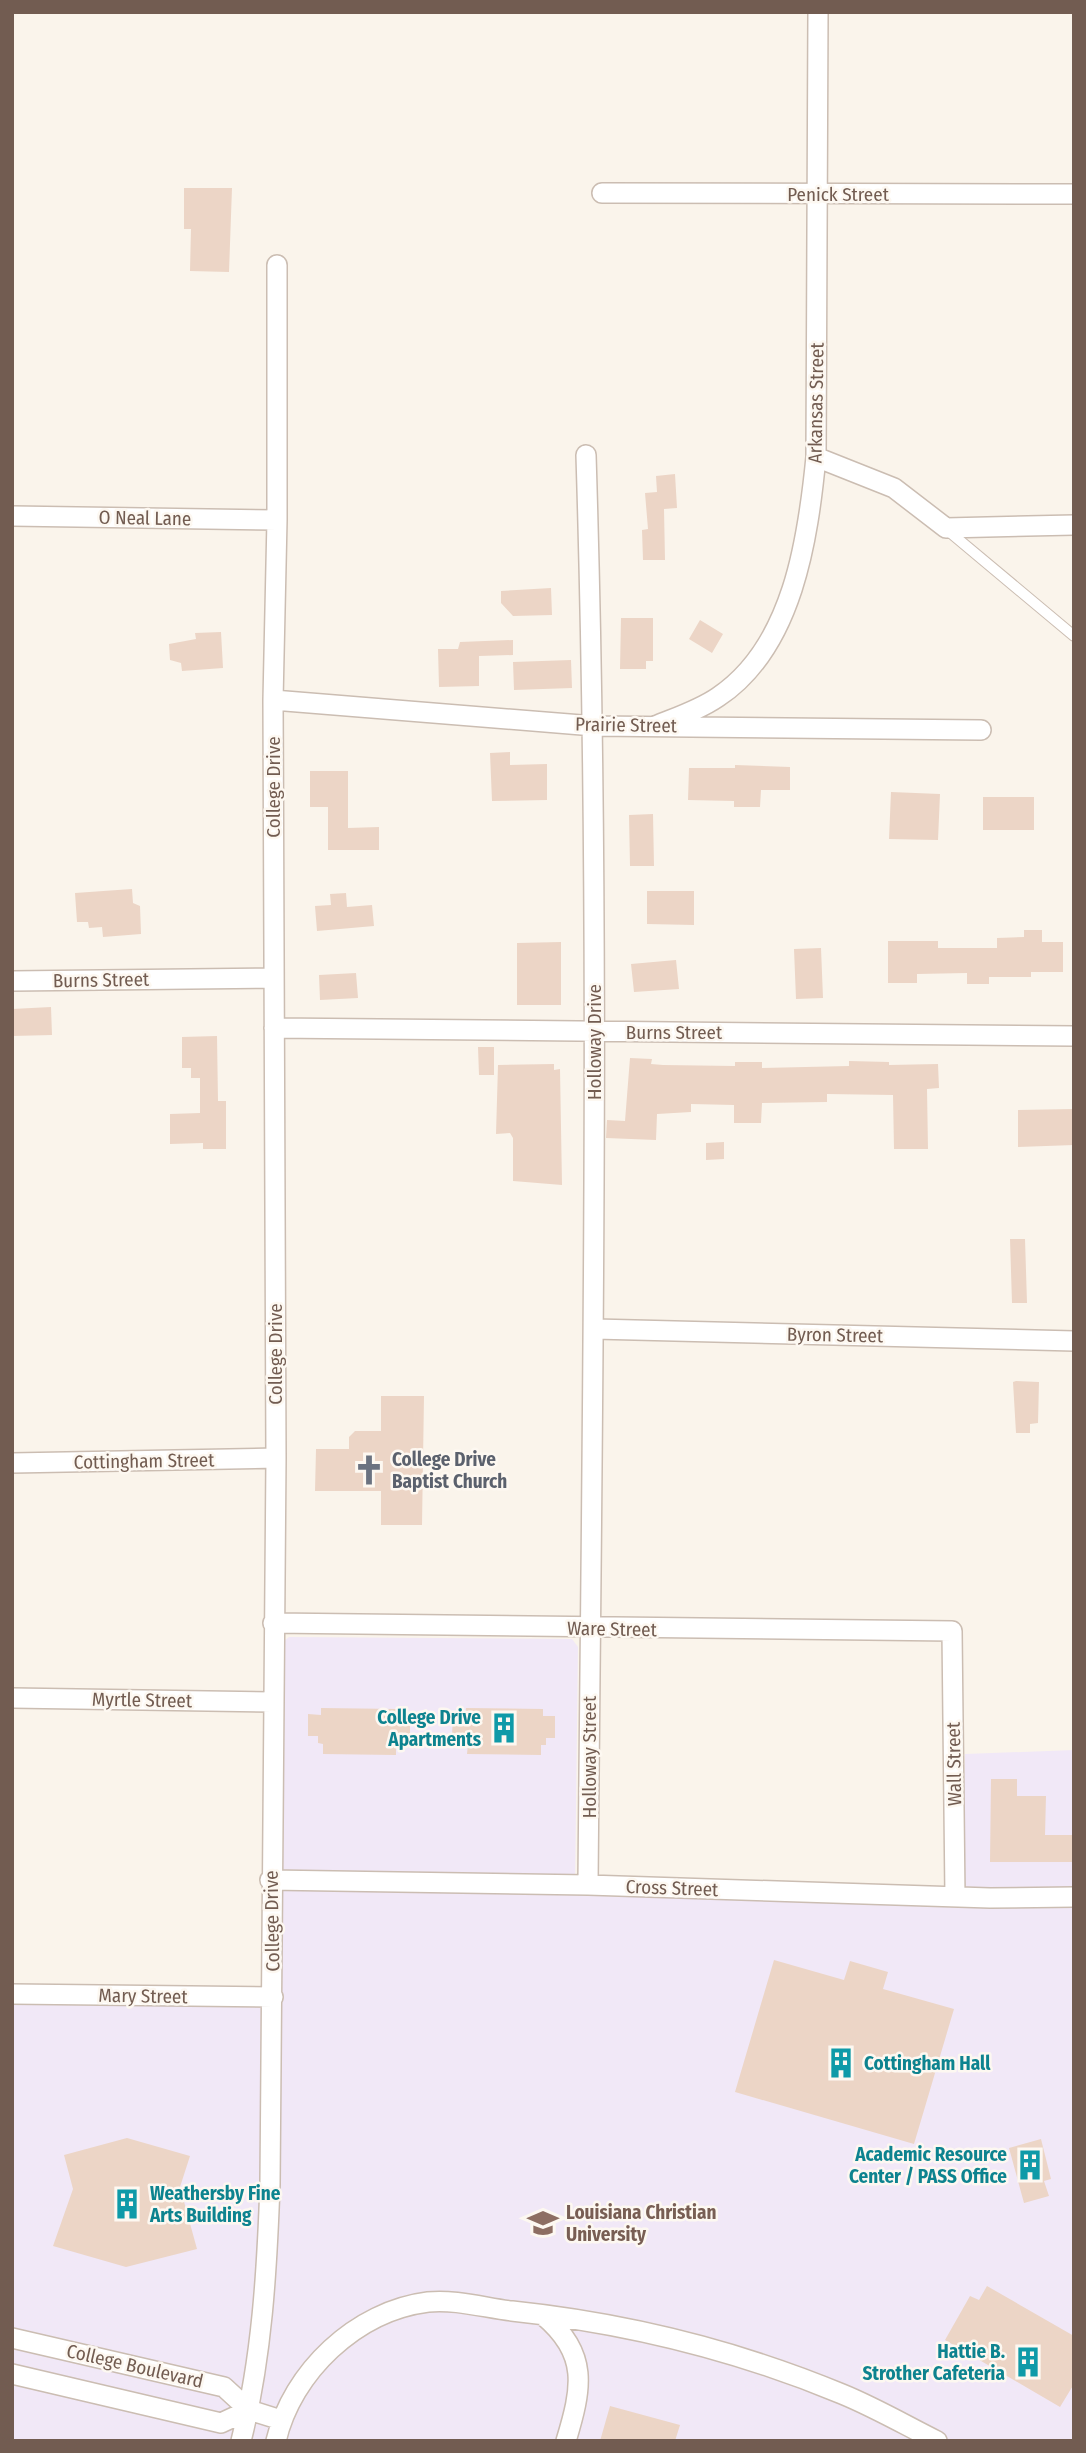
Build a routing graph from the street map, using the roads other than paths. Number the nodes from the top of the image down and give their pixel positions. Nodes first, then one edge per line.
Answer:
1 (818, 12) edge
2 (602, 192) dead end
3 (818, 194) junction
4 (1074, 194) edge
5 (278, 265) dead end
6 (586, 455) dead end
7 (816, 457) junction
8 (12, 516) edge
9 (277, 520) junction
10 (1073, 526) edge
11 (946, 528) junction
12 (1074, 636) edge
13 (272, 700) junction
14 (594, 726) junction
15 (655, 726) junction
16 (981, 730) dead end
17 (274, 978) junction
18 (12, 981) edge
19 (274, 1028) junction
20 (594, 1032) junction
21 (1074, 1035) edge
22 (595, 1329) junction
23 (1074, 1341) edge
24 (276, 1458) junction
25 (12, 1463) edge
26 (273, 1623) junction
27 (589, 1629) junction
28 (952, 1632) joint
29 (12, 1698) edge
30 (272, 1702) junction
31 (270, 1880) junction
32 (588, 1885) junction
33 (955, 1897) junction
34 (1074, 1898) edge
35 (12, 1994) edge
36 (273, 1997) junction
37 (541, 2314) junction
38 (12, 2338) edge
39 (12, 2374) edge
40 (249, 2410) junction
41 (281, 2420) junction
42 (240, 2441) edge
43 (276, 2441) edge
44 (566, 2441) edge
45 (937, 2441) edge

1 - 3 street, Arkansas Street
2 - 3 street, Penick Street
3 - 4 street, Penick Street
3 - 7 street, Arkansas Street
5 - 9 street, College Drive
6 - 14 street, Holloway Drive
7 - 11 street
7 - 15 street, Arkansas Street
8 - 9 street, O Neal Lane
9 - 13 street, College Drive
10 - 11 street
11 - 12 lane
13 - 14 street, Prairie Street
13 - 17 street, College Drive
14 - 15 street, Prairie Street
14 - 20 street, Holloway Drive
15 - 16 street, Prairie Street
17 - 18 street, Burns Street
17 - 19 street, College Drive
19 - 20 street, Burns Street
19 - 24 street, College Drive
20 - 21 street, Burns Street
20 - 22 street, Holloway Drive
22 - 23 street, Byron Street
22 - 27 street, Holloway Drive
24 - 25 street, Cottingham Street
24 - 26 street, College Drive
26 - 27 street, Ware Street
26 - 30 street, College Drive
27 - 28 street, Ware Street
27 - 32 street, Holloway Street
28 - 33 street, Wall Street
29 - 30 street, Myrtle Street
30 - 31 street, College Drive
31 - 32 street, Cross Street
31 - 36 street, College Drive
32 - 33 street, Cross Street
33 - 34 street, Cross Street
35 - 36 street, Mary Street
36 - 40 street, College Drive
37 - 41 street
37 - 44 street
37 - 45 street
38 - 40 street, College Boulevard
39 - 40 street, College Boulevard
40 - 41 street, College Boulevard
40 - 42 street, College Drive
41 - 43 street

